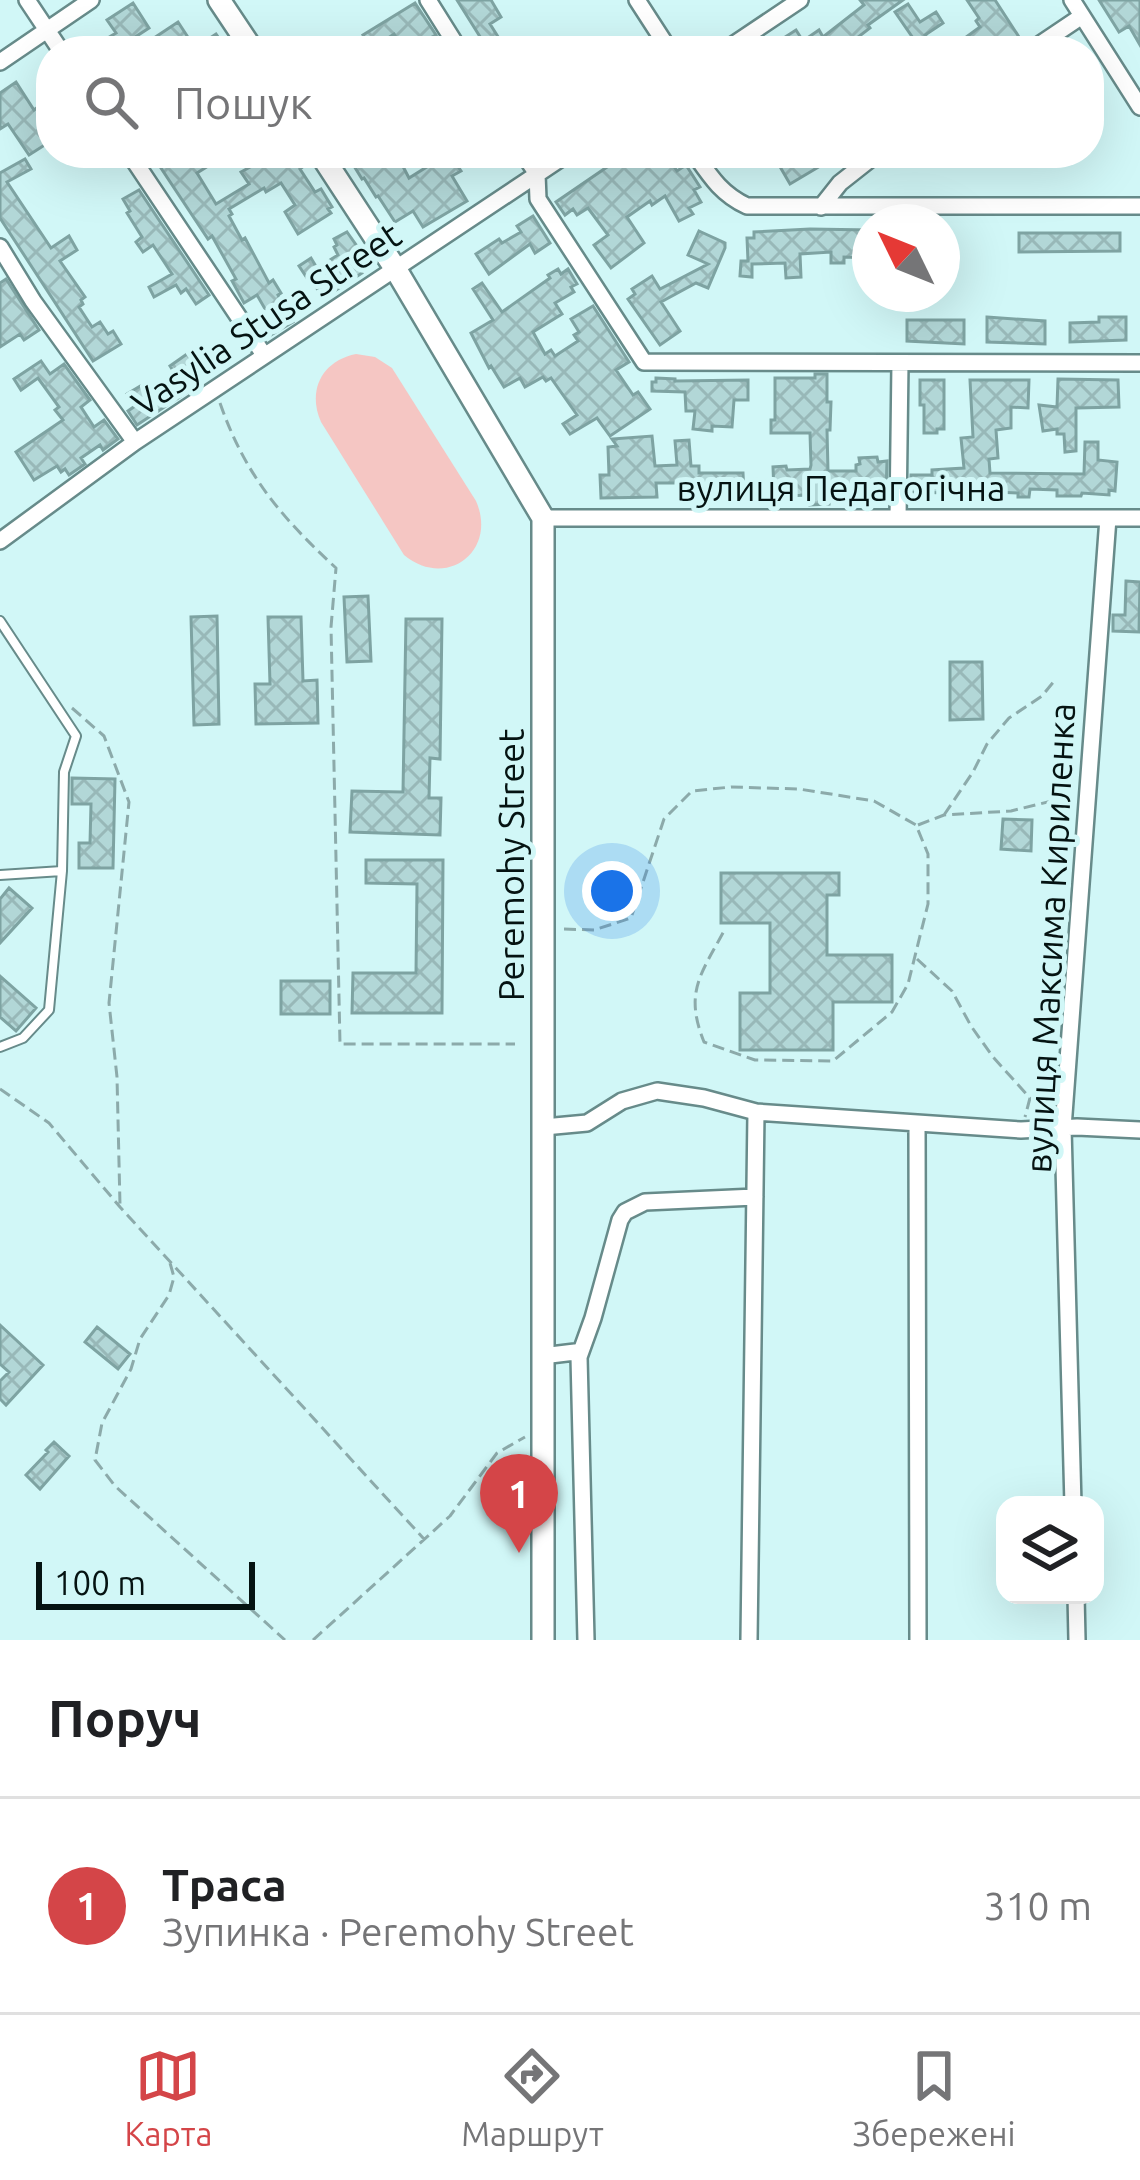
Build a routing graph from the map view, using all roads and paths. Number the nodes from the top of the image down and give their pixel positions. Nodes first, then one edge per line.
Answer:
1 (27, 0) edge
2 (91, 0) edge
3 (219, 0) edge
4 (428, 0) edge
5 (637, 0) edge
6 (800, 0) edge
7 (1072, 0) edge
8 (1082, 16) junction
9 (47, 30) junction
10 (38, 36) edge
11 (51, 36) edge
12 (243, 36) edge
13 (451, 36) edge
14 (660, 36) edge
15 (746, 36) edge
16 (1052, 36) edge
17 (1095, 36) edge
18 (36, 37) edge
19 (1104, 50) edge
20 (0, 62) edge
21 (1140, 106) edge
22 (139, 168) edge
23 (330, 168) edge
24 (533, 168) edge
25 (546, 168) edge
26 (705, 168) edge
27 (858, 168) edge
28 (537, 174) junction
29 (1140, 206) edge
30 (820, 207) junction
31 (0, 247) edge
32 (395, 268) junction
33 (264, 355) junction
34 (900, 363) junction
35 (1140, 363) edge
36 (216, 388) junction
37 (135, 442) junction
38 (543, 518) junction
39 (898, 518) junction
40 (1108, 518) junction
41 (1140, 518) edge
42 (0, 541) edge
43 (0, 621) edge
44 (1055, 680) dead end
45 (57, 706) junction
46 (1064, 798) dead end
47 (944, 814) junction
48 (916, 826) junction
49 (62, 871) junction
50 (0, 875) edge
51 (544, 928) junction
52 (724, 931) dead end
53 (916, 958) junction
54 (515, 1044) dead end
55 (0, 1047) edge
56 (0, 1089) edge
57 (756, 1112) junction
58 (916, 1123) junction
59 (544, 1127) junction
60 (1063, 1128) junction
61 (1022, 1130) junction
62 (1140, 1130) edge
63 (754, 1197) junction
64 (120, 1207) junction
65 (170, 1262) junction
66 (542, 1356) junction
67 (579, 1357) junction
68 (542, 1428) junction
69 (1073, 1496) edge
70 (424, 1539) junction
71 (1076, 1604) edge
72 (285, 1640) edge
73 (313, 1640) edge
74 (543, 1640) edge
75 (586, 1640) edge
76 (749, 1640) edge
77 (918, 1640) edge
78 (1077, 1640) edge

1 - 9 street
2 - 9 street
3 - 12 street
4 - 13 street
5 - 14 street
6 - 15 street
7 - 8 street
8 - 16 street
8 - 17 street
9 - 10 street
9 - 11 street
18 - 20 street
19 - 21 street
22 - 33 street
23 - 32 street
24 - 28 street
25 - 28 street, Vasylia Stusa Street
26 - 30 street
27 - 30 street
28 - 32 street, Vasylia Stusa Street
28 - 34 street
29 - 30 street
31 - 37 street
32 - 33 street, Vasylia Stusa Street
32 - 38 street
33 - 36 street, Vasylia Stusa Street
34 - 35 street
34 - 39 street
36 - 37 street, Vasylia Stusa Street
36 - 54 path
37 - 42 street, Vasylia Stusa Street
38 - 39 street, вулиця Педагогічна
38 - 51 street, Peremohy Street
39 - 40 street, вулиця Педагогічна
40 - 41 street, вулиця Педагогічна
40 - 60 street, вулиця Максима Кириленка
43 - 45 lane
44 - 47 path
45 - 49 lane
45 - 64 path
46 - 47 path
47 - 48 path
48 - 51 path
48 - 53 path
49 - 50 lane
49 - 55 lane
51 - 59 street, Peremohy Street
52 - 53 path
53 - 61 path
56 - 64 path
57 - 58 street
57 - 59 street
57 - 63 street
58 - 61 street
58 - 77 street
59 - 66 street, Peremohy Street
60 - 61 street
60 - 62 street
60 - 69 street, вулиця Максима Кириленка
63 - 67 street
63 - 76 street
64 - 65 path
65 - 70 path
65 - 72 path
66 - 67 street
66 - 68 street, Peremohy Street
67 - 75 street
68 - 70 path
68 - 74 street, Peremohy Street
70 - 73 path
71 - 78 street

